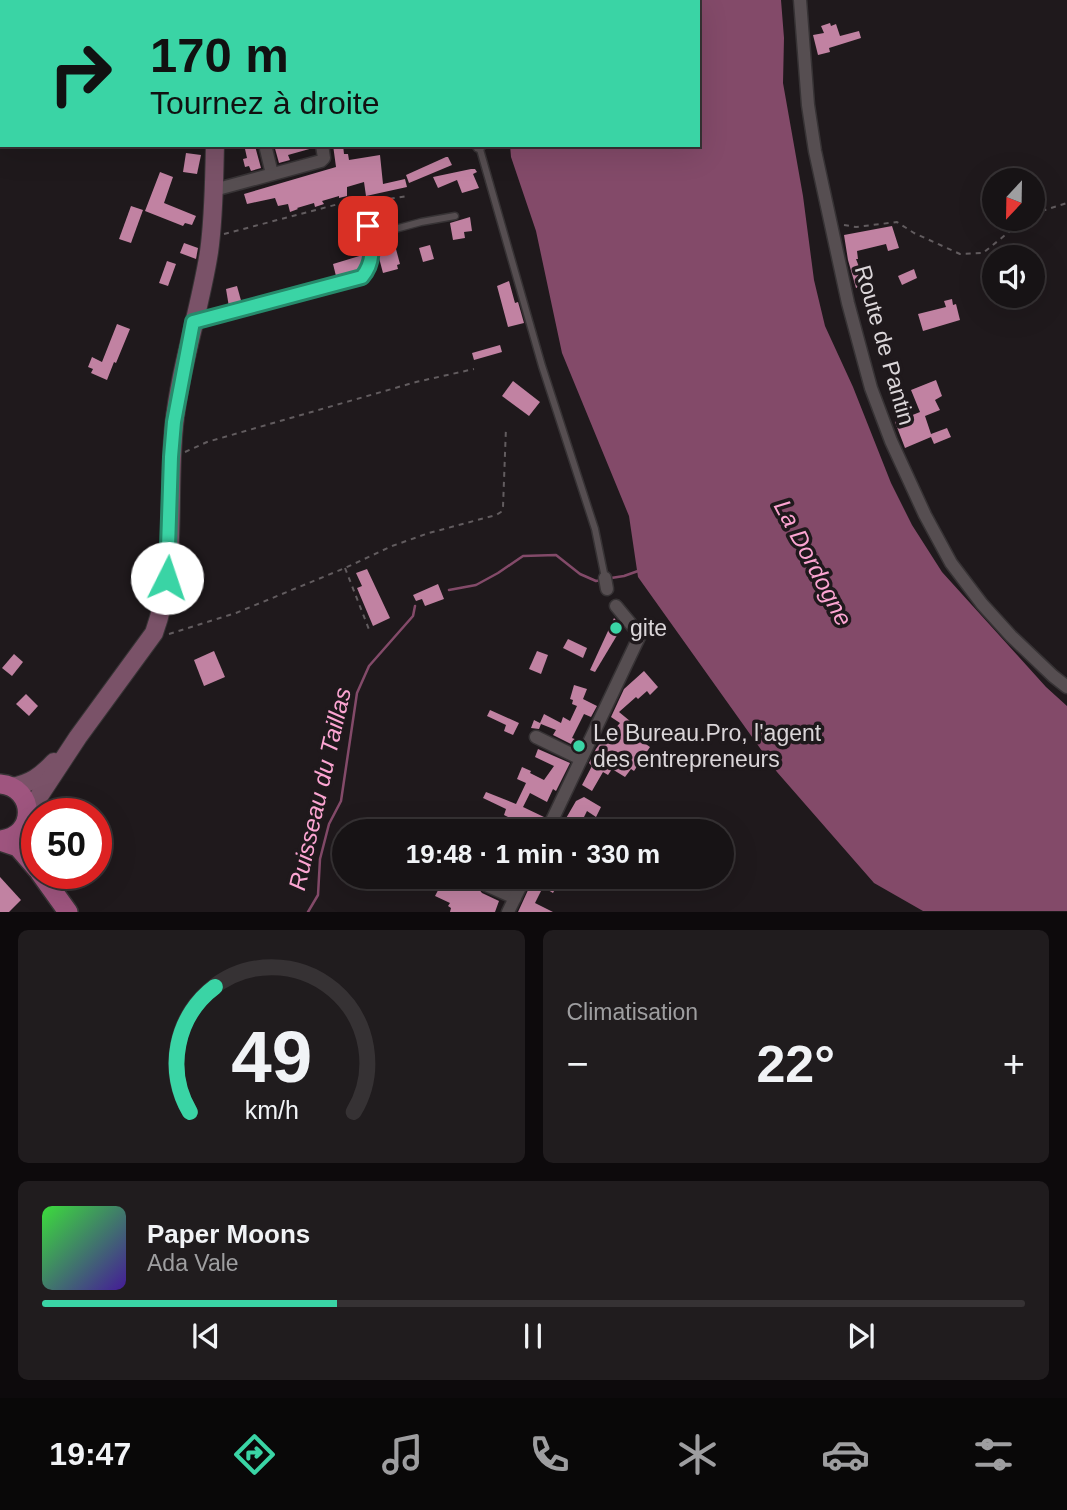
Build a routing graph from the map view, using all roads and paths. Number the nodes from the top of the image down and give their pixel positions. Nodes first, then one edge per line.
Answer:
1 (800, 0) edge
2 (215, 147) edge
3 (322, 147) edge
4 (479, 147) edge
5 (265, 149) dead end
6 (272, 174) junction
7 (214, 190) junction
8 (407, 195) dead end
9 (360, 201) junction
10 (1067, 203) edge
11 (1045, 210) edge
12 (454, 216) dead end
13 (831, 222) junction
14 (369, 231) junction
15 (1010, 231) edge
16 (210, 238) junction
17 (193, 322) junction
18 (474, 369) dead end
19 (506, 427) dead end
20 (171, 457) junction
21 (345, 568) junction
22 (606, 584) dead end
23 (616, 606) dead end
24 (370, 632) dead end
25 (154, 633) junction
26 (1067, 687) edge
27 (78, 737) junction
28 (536, 737) dead end
29 (581, 758) junction
30 (3, 785) edge
31 (24, 798) edge
32 (39, 798) edge
33 (553, 819) edge
34 (21, 830) edge
35 (0, 841) edge
36 (21, 850) edge
37 (51, 889) edge
38 (65, 889) edge
39 (495, 889) edge
40 (519, 889) edge
41 (515, 898) junction
42 (68, 912) edge
43 (80, 912) edge
44 (508, 912) edge

1 - 13 street, Route de Pantin
2 - 7 main road
3 - 6 street
4 - 22 lane
5 - 6 street
6 - 7 street
7 - 16 main road
8 - 9 path
9 - 14 lane
9 - 16 path
10 - 11 path
12 - 14 lane
13 - 15 path
13 - 26 street, Route de Pantin
14 - 17 lane
16 - 17 main road
17 - 20 main road
18 - 20 path
19 - 21 path
20 - 25 main road
21 - 24 path
21 - 25 path
23 - 29 street
25 - 27 main road
27 - 30 main road
27 - 32 main road
28 - 29 street
29 - 33 street
30 - 31 main road
34 - 35 main road
35 - 36 main road
37 - 42 main road
38 - 43 main road
39 - 41 street
40 - 41 street
41 - 44 street

